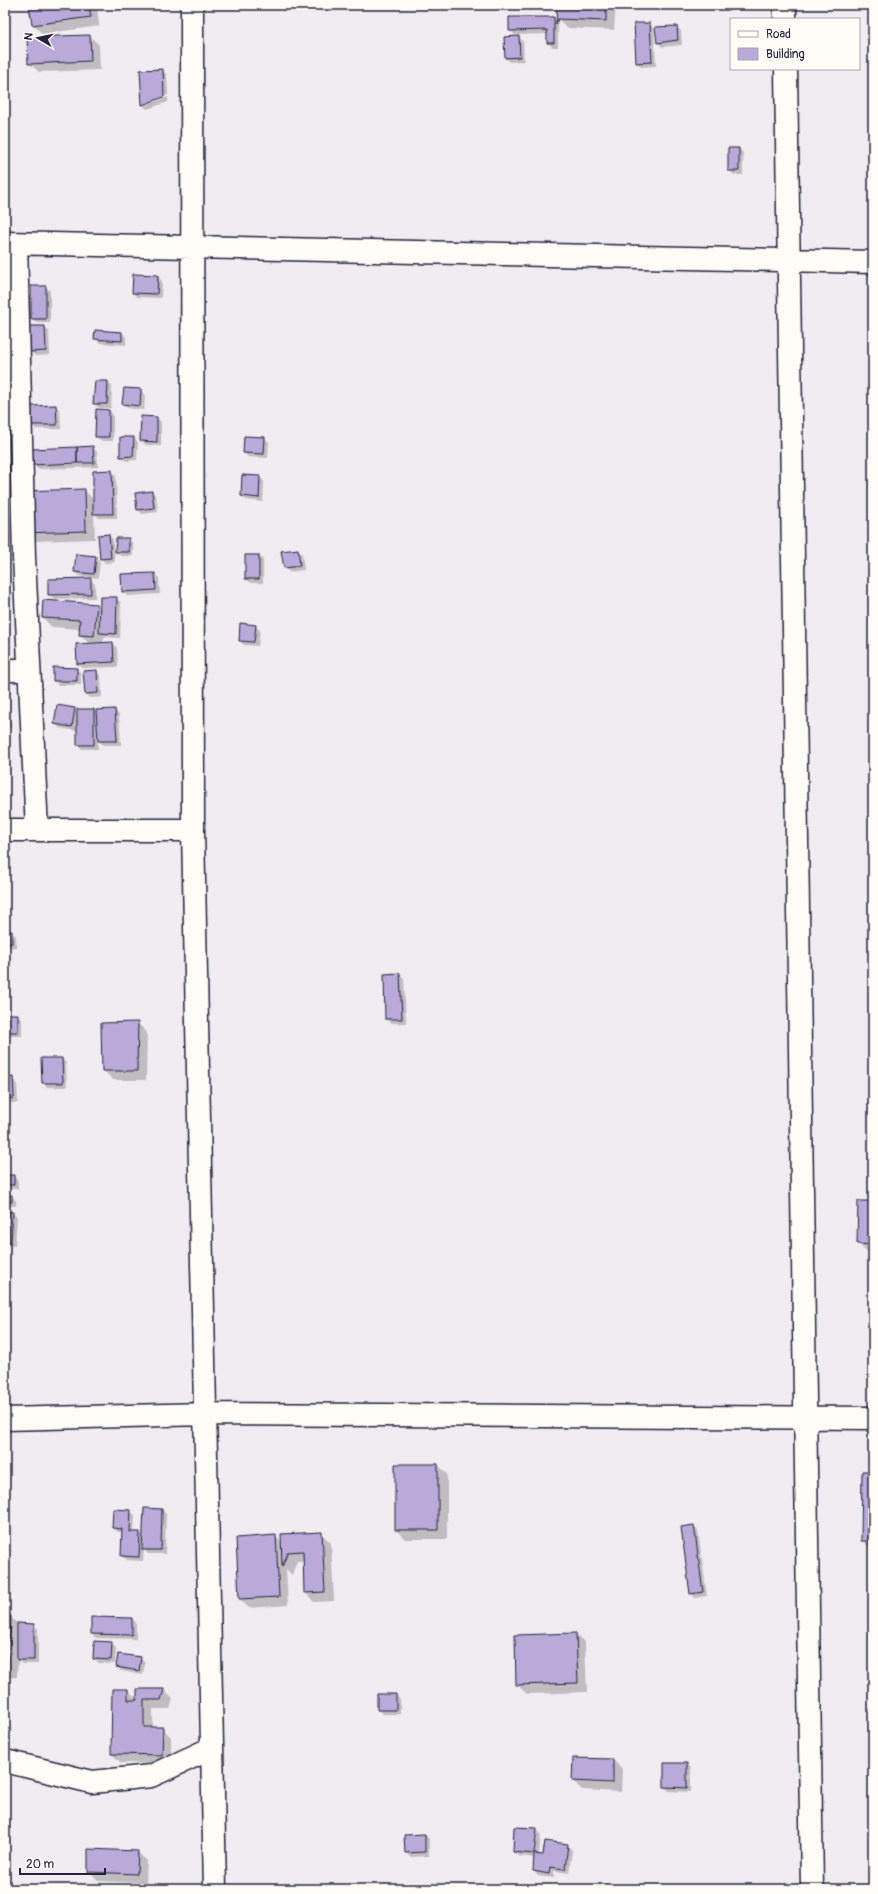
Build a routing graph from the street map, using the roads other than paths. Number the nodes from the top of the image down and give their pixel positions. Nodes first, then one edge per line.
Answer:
1 (192, 5) edge
2 (785, 5) edge
3 (785, 18) edge
4 (786, 70) edge
5 (11, 243) edge
6 (192, 246) junction
7 (789, 261) junction
8 (873, 262) edge
9 (5, 670) edge
10 (29, 670) junction
11 (5, 830) edge
12 (37, 830) junction
13 (192, 830) junction
14 (206, 1414) junction
15 (805, 1417) junction
16 (873, 1418) edge
17 (5, 1419) edge
18 (212, 1748) junction
19 (5, 1761) edge
20 (215, 1889) edge
21 (812, 1889) edge

1 - 6 street
2 - 3 street
4 - 7 street
5 - 6 street
5 - 10 street
6 - 7 street
6 - 13 street
7 - 8 street
7 - 15 street
9 - 10 street
10 - 12 street
11 - 12 street
12 - 13 street
13 - 14 street
14 - 15 street
14 - 17 street
14 - 18 street
15 - 16 street
15 - 21 street
18 - 19 street
18 - 20 street

